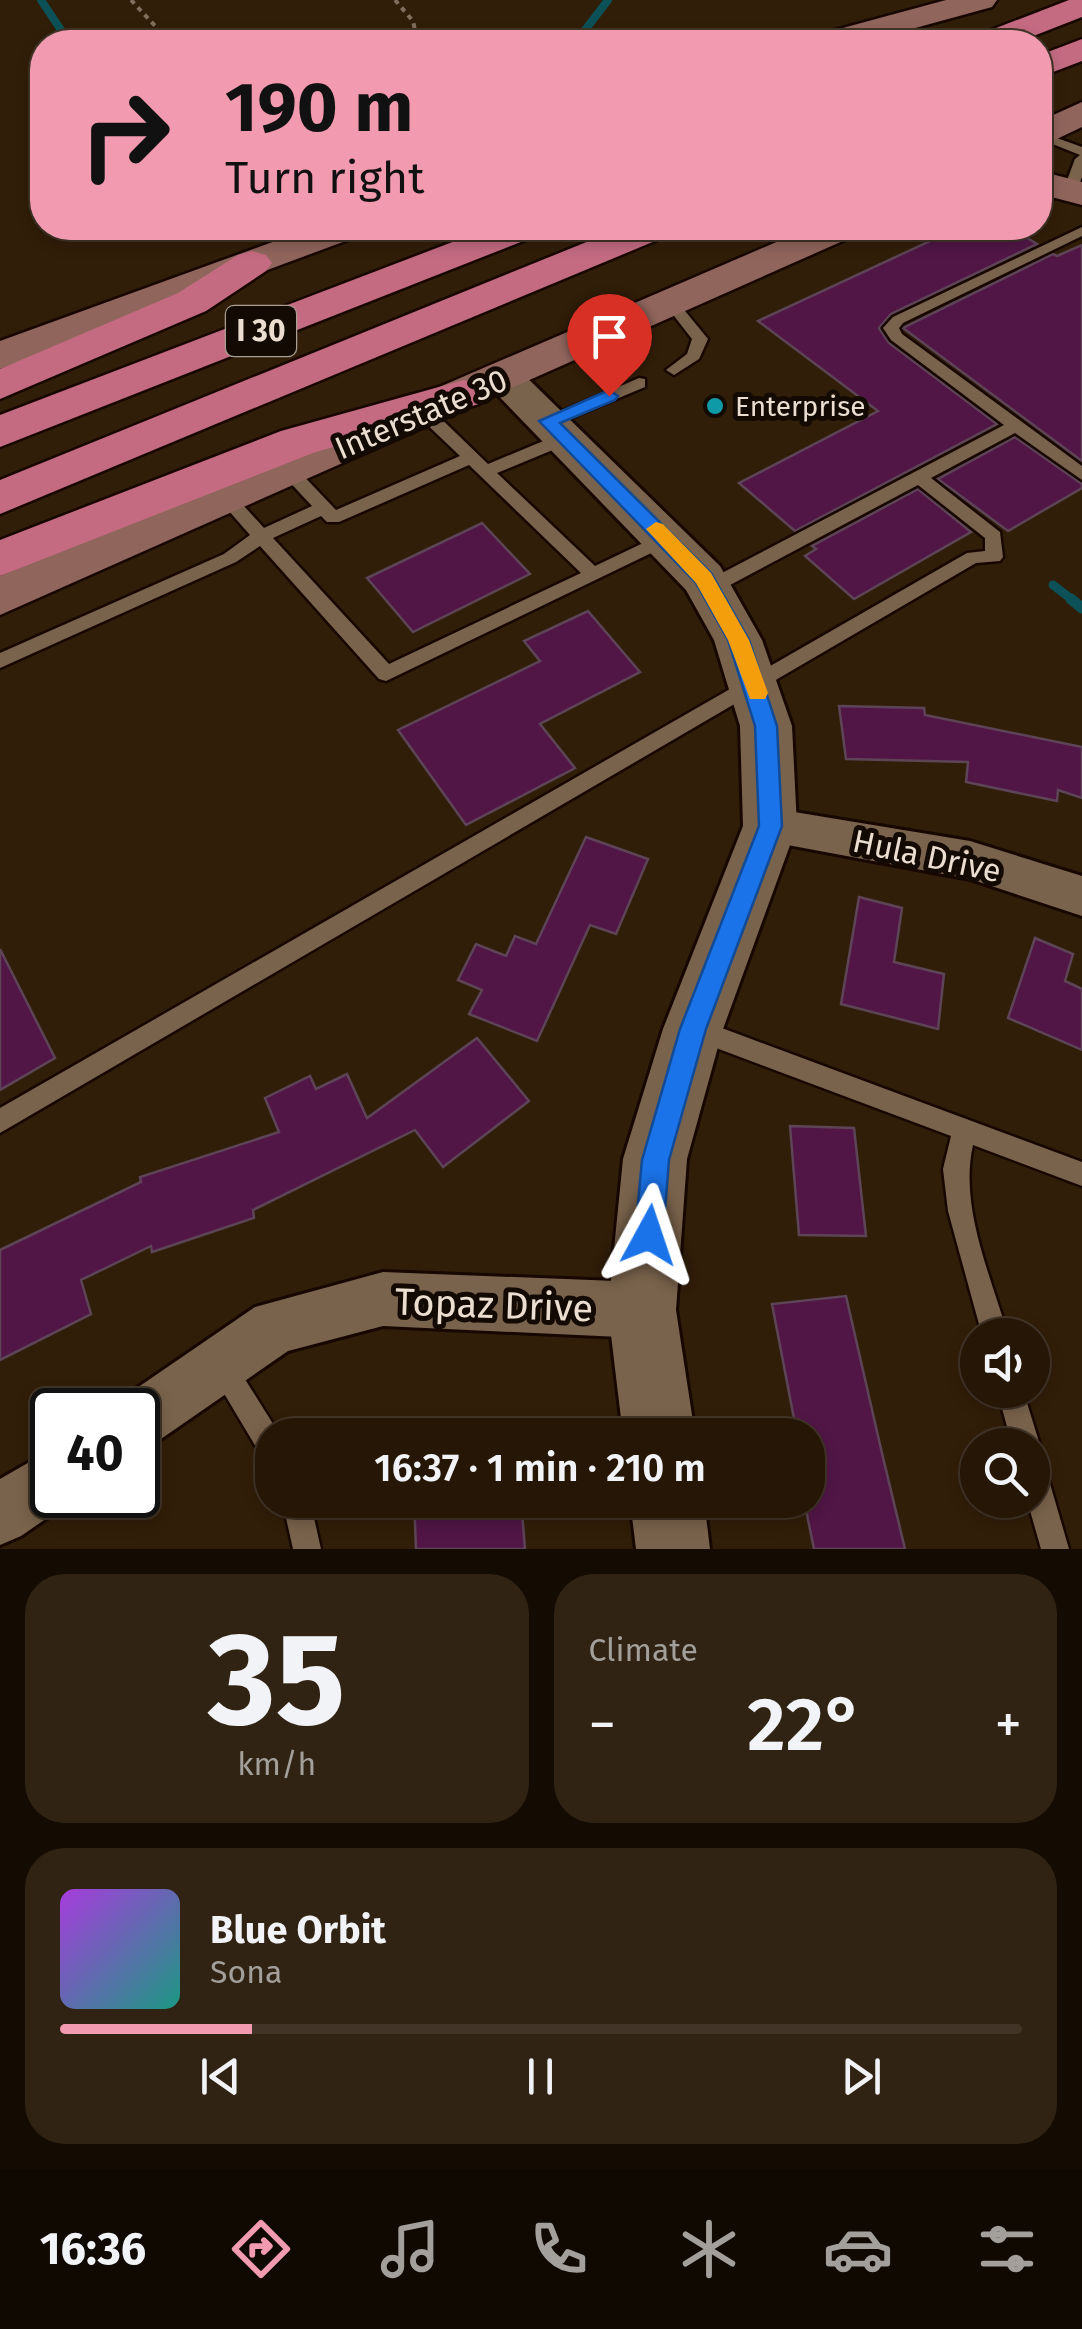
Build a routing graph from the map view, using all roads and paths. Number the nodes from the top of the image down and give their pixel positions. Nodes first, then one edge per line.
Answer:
1 (131, 0) edge
2 (396, 0) edge
3 (982, 0) edge
4 (1082, 6) edge
5 (838, 28) edge
6 (159, 30) edge
7 (416, 30) edge
8 (1021, 30) edge
9 (1082, 49) edge
10 (1052, 62) edge
11 (1082, 112) edge
12 (1052, 130) edge
13 (1052, 150) edge
14 (1071, 175) edge
15 (1082, 231) edge
16 (313, 240) edge
17 (491, 240) edge
18 (624, 240) edge
19 (813, 240) edge
20 (252, 263) junction
21 (671, 304) junction
22 (0, 356) edge
23 (674, 370) dead end
24 (640, 383) dead end
25 (0, 385) edge
26 (464, 395) junction
27 (1017, 425) junction
28 (557, 430) junction
29 (0, 432) edge
30 (471, 457) junction
31 (289, 471) junction
32 (486, 471) junction
33 (1082, 474) edge
34 (919, 477) junction
35 (0, 498) edge
36 (226, 498) junction
37 (323, 508) junction
38 (261, 536) junction
39 (666, 539) junction
40 (0, 559) edge
41 (593, 574) junction
42 (710, 588) junction
43 (0, 597) edge
44 (0, 660) edge
45 (755, 682) junction
46 (770, 826) junction
47 (1082, 896) edge
48 (693, 1029) junction
49 (0, 1121) edge
50 (964, 1130) junction
51 (1082, 1174) edge
52 (642, 1310) junction
53 (990, 1318) edge
54 (221, 1364) junction
55 (160, 1406) edge
56 (657, 1418) edge
57 (255, 1419) edge
58 (30, 1495) edge
59 (0, 1516) edge
60 (300, 1518) edge
61 (670, 1518) edge
62 (1046, 1518) edge
63 (307, 1549) edge
64 (674, 1549) edge
65 (1055, 1549) edge

1 - 6 path
2 - 7 path
3 - 5 main road
4 - 8 highway
9 - 10 highway
11 - 12 main road
13 - 14 lane
15 - 27 lane
16 - 20 main road
17 - 29 highway, I 30
18 - 35 highway, I 30
19 - 21 main road, Interstate 30
20 - 22 main road
20 - 25 highway
21 - 23 lane
21 - 26 main road, Interstate 30
24 - 28 lane
26 - 28 street
26 - 30 lane
26 - 31 main road, Interstate 30
26 - 40 highway
27 - 33 lane
27 - 34 lane
28 - 32 lane
28 - 39 street
30 - 32 lane
30 - 37 lane
31 - 36 main road, Interstate 30
31 - 37 lane
32 - 41 lane
34 - 42 lane
34 - 45 lane
36 - 38 lane
36 - 43 main road, Interstate 30
37 - 38 lane
38 - 41 lane
38 - 44 lane
39 - 41 lane
39 - 42 street
42 - 45 street
45 - 46 street
45 - 49 lane
46 - 47 street, Hula Drive
46 - 48 street
48 - 50 lane
48 - 52 street
50 - 51 lane
50 - 53 lane
52 - 54 street, Topaz Drive
52 - 56 street
54 - 55 street, Topaz Drive
54 - 57 lane
58 - 59 street
60 - 63 lane
61 - 64 street
62 - 65 lane

